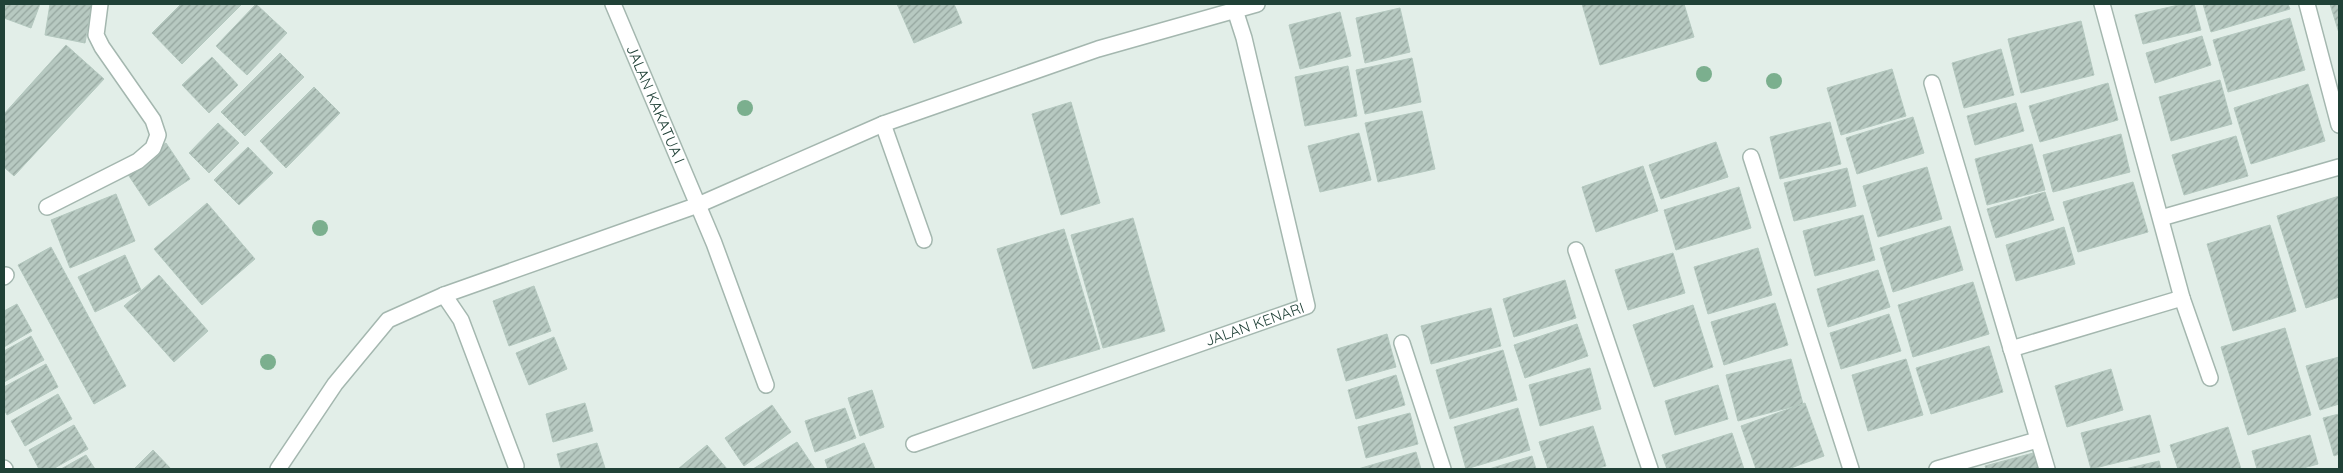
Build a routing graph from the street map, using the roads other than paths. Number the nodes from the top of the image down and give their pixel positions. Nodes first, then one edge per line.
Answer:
1 (100, 4) edge
2 (613, 4) edge
3 (1257, 4) edge
4 (2102, 4) edge
5 (2307, 4) edge
6 (1235, 10) junction
7 (1932, 83) dead end
8 (883, 124) junction
9 (2339, 125) edge
10 (1751, 157) dead end
11 (2339, 167) edge
12 (698, 205) junction
13 (47, 207) dead end
14 (2162, 218) junction
15 (924, 240) dead end
16 (1576, 250) dead end
17 (444, 295) junction
18 (2182, 298) junction
19 (1402, 343) dead end
20 (2011, 349) junction
21 (2210, 378) dead end
22 (766, 385) dead end
23 (2037, 440) junction
24 (914, 444) dead end
25 (516, 466) dead end
26 (278, 469) edge
27 (1443, 469) edge
28 (1650, 469) edge
29 (1851, 469) edge
30 (1937, 469) edge
31 (2047, 469) edge

1 - 13 street
2 - 12 street, JALAN KAKATUA I
3 - 6 street
4 - 14 street
5 - 9 street
6 - 8 street
6 - 24 street, JALAN KENARI
7 - 20 street
8 - 12 street
8 - 15 street
10 - 29 street
11 - 14 street
12 - 17 street
12 - 22 street, JALAN KAKATUA I
14 - 18 street
16 - 28 street
17 - 25 street
17 - 26 street
18 - 20 street
18 - 21 street
19 - 27 street
20 - 23 street
23 - 30 street
23 - 31 street

